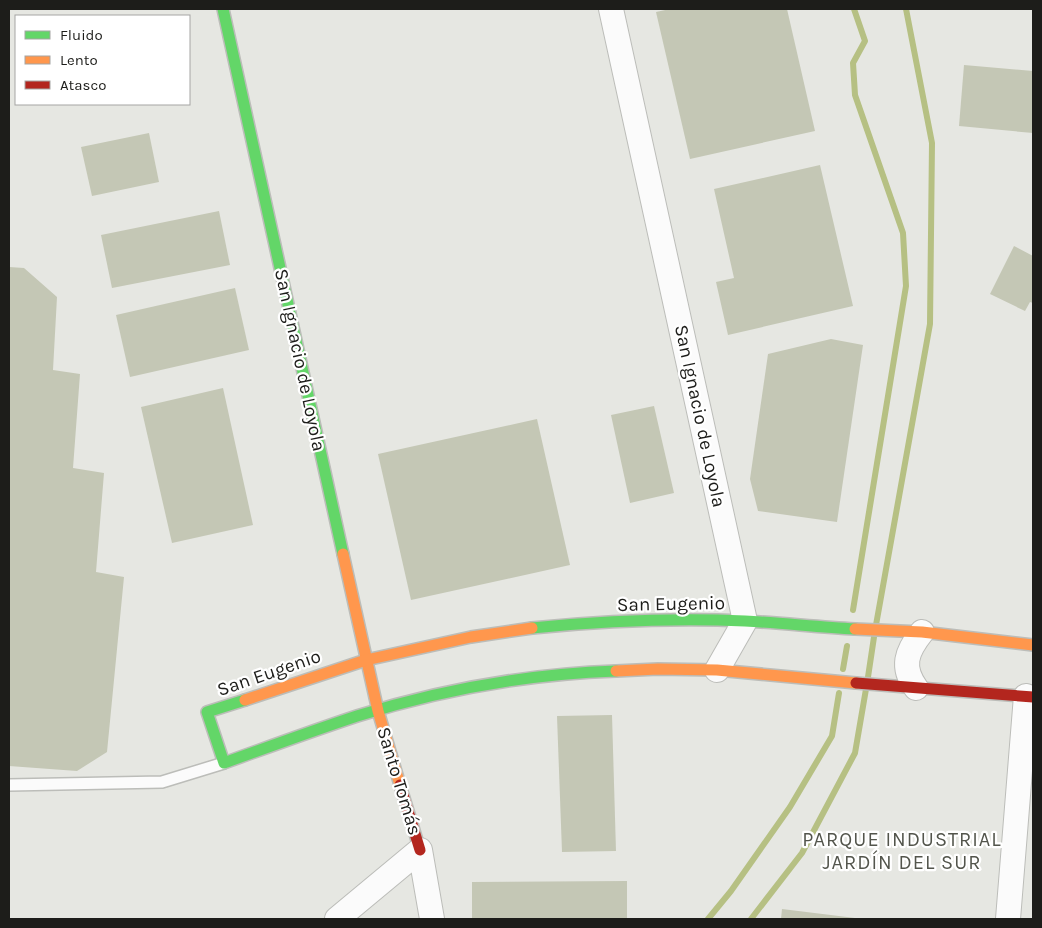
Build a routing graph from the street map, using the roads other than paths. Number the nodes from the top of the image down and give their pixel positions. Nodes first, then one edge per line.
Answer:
1 (223, 9) edge
2 (611, 9) edge
3 (745, 621) junction
4 (922, 632) junction
5 (1033, 645) edge
6 (366, 660) junction
7 (717, 670) junction
8 (916, 688) junction
9 (1030, 696) edge
10 (378, 711) junction
11 (224, 762) junction
12 (9, 785) edge
13 (420, 850) junction
14 (337, 919) edge
15 (432, 919) edge
16 (1008, 919) edge

1 - 6 street, San Ignacio de Loyola
2 - 3 street, San Ignacio de Loyola
3 - 4 street, San Eugenio
3 - 6 street, San Eugenio
3 - 7 street
4 - 5 street, San Eugenio
4 - 8 street
6 - 10 street, San Ignacio de Loyola
6 - 11 street, San Eugenio
7 - 8 street
7 - 10 street
8 - 9 street
9 - 16 street
10 - 11 street
10 - 13 street, Santo Tomás
11 - 12 lane
13 - 14 street, Santo Tomás
13 - 15 street, Santo Tomás

